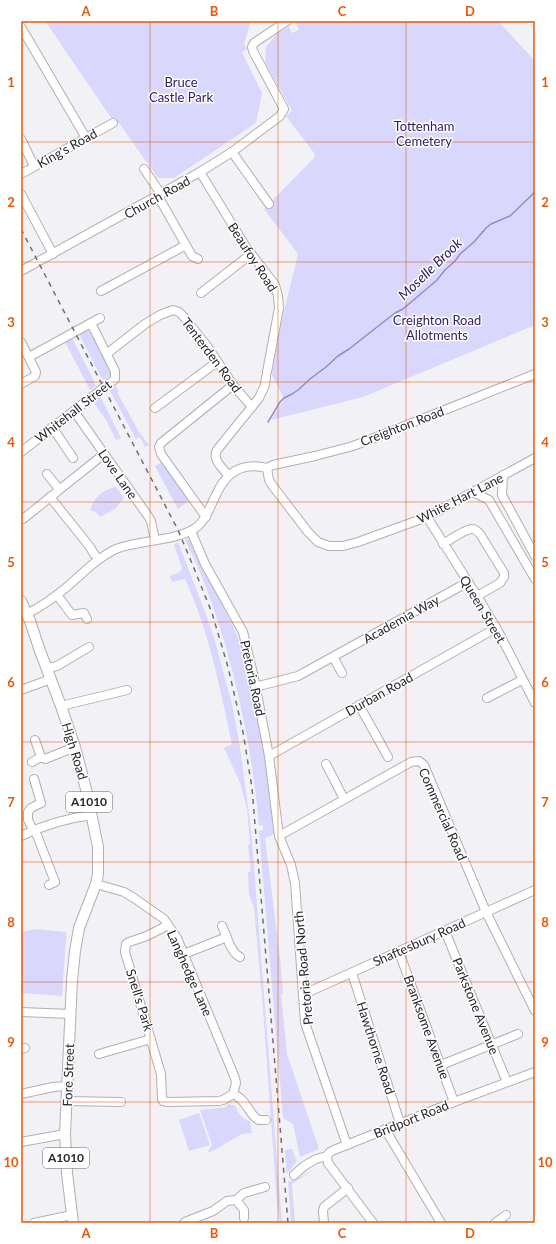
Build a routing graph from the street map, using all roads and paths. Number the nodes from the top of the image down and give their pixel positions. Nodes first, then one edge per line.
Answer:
1 (287, 21) edge
2 (21, 27) edge
3 (113, 123) dead end
4 (86, 138) junction
5 (21, 139) edge
6 (232, 152) junction
7 (34, 166) junction
8 (144, 169) dead end
9 (200, 172) junction
10 (21, 174) edge
11 (21, 194) edge
12 (160, 195) junction
13 (269, 204) dead end
14 (186, 245) junction
15 (53, 254) junction
16 (251, 254) junction
17 (198, 259) dead end
18 (21, 271) edge
19 (101, 291) dead end
20 (201, 293) dead end
21 (100, 318) dead end
22 (91, 323) junction
23 (21, 342) edge
24 (109, 352) dead end
25 (29, 357) junction
26 (218, 362) junction
27 (535, 374) edge
28 (21, 384) edge
29 (234, 385) junction
30 (252, 407) junction
31 (156, 408) dead end
32 (74, 411) junction
33 (52, 427) junction
34 (21, 452) edge
35 (104, 454) junction
36 (73, 458) dead end
37 (533, 461) edge
38 (266, 468) junction
39 (47, 474) dead end
40 (228, 475) junction
41 (503, 475) junction
42 (59, 489) junction
43 (473, 492) junction
44 (50, 497) junction
45 (206, 517) junction
46 (427, 517) junction
47 (23, 519) dead end
48 (191, 531) junction
49 (155, 540) junction
50 (443, 544) junction
51 (530, 547) junction
52 (520, 553) junction
53 (535, 556) edge
54 (99, 559) junction
55 (535, 579) edge
56 (468, 582) junction
57 (57, 595) junction
58 (477, 596) junction
59 (21, 601) edge
60 (27, 614) junction
61 (87, 619) dead end
62 (489, 632) dead end
63 (89, 647) dead end
64 (333, 657) junction
65 (47, 668) junction
66 (342, 673) dead end
67 (51, 679) junction
68 (522, 680) junction
69 (255, 687) junction
70 (21, 690) edge
71 (127, 690) dead end
72 (487, 698) dead end
73 (535, 703) edge
74 (359, 705) junction
75 (61, 706) junction
76 (35, 740) dead end
77 (75, 747) junction
78 (269, 756) junction
79 (42, 757) junction
80 (388, 757) dead end
81 (32, 762) dead end
82 (326, 764) dead end
83 (34, 779) dead end
84 (344, 799) junction
85 (92, 815) junction
86 (25, 821) edge
87 (34, 830) junction
88 (21, 836) edge
89 (279, 836) junction
90 (96, 884) junction
91 (49, 885) dead end
92 (535, 890) edge
93 (486, 912) junction
94 (168, 925) junction
95 (222, 926) dead end
96 (79, 928) joint
97 (445, 931) junction
98 (227, 937) junction
99 (399, 952) junction
100 (184, 954) junction
101 (240, 957) dead end
102 (352, 973) junction
103 (304, 994) junction
104 (535, 1011) edge
105 (21, 1012) edge
106 (71, 1014) junction
107 (518, 1034) dead end
108 (151, 1039) junction
109 (492, 1045) junction
110 (99, 1054) dead end
111 (441, 1065) junction
112 (535, 1072) edge
113 (508, 1082) junction
114 (67, 1086) junction
115 (21, 1094) edge
116 (233, 1094) junction
117 (67, 1101) junction
118 (121, 1102) dead end
119 (454, 1102) junction
120 (266, 1120) dead end
121 (400, 1123) junction
122 (385, 1129) junction
123 (65, 1134) junction
124 (21, 1142) edge
125 (347, 1145) junction
126 (327, 1156) junction
127 (294, 1175) dead end
128 (265, 1187) dead end
129 (348, 1188) junction
130 (236, 1200) junction
131 (506, 1215) dead end
132 (244, 1218) dead end
133 (73, 1219) edge
134 (34, 1223) edge
135 (184, 1223) edge
136 (324, 1223) edge
137 (373, 1223) edge
138 (441, 1223) edge
139 (495, 1223) edge

1 - 6 street, Church Road
2 - 4 street
3 - 4 street, King's Road
4 - 7 street, King's Road
5 - 7 street
6 - 9 street, Church Road
6 - 13 street
7 - 10 street, King's Road
8 - 12 street
9 - 12 street, Church Road
9 - 16 street, Beaufoy Road
11 - 15 street
12 - 14 street
12 - 15 street, Church Road
14 - 17 street
14 - 19 street
15 - 18 street, Church Road
16 - 20 street
16 - 30 street, Beaufoy Road
21 - 22 street
22 - 25 street
22 - 32 street, Whitehall Street
23 - 25 street
24 - 26 street, Tenterden Road
25 - 28 street
26 - 29 street, Tenterden Road
26 - 31 street
27 - 38 street, Creighton Road
29 - 30 street, Tenterden Road
29 - 45 street
30 - 40 street, Beaufoy Road
32 - 33 street, Whitehall Street
32 - 35 street, Love Lane
33 - 34 street, Whitehall Street
33 - 36 street
35 - 42 street
35 - 49 street, Love Lane
37 - 41 street, White Hart Lane
38 - 40 street
38 - 46 street, White Hart Lane
39 - 42 street
40 - 45 street
41 - 43 street, White Hart Lane
41 - 51 street
42 - 44 street
43 - 46 street, White Hart Lane
43 - 52 street
44 - 47 street
44 - 54 street
45 - 48 street
46 - 50 street, Queen Street
48 - 49 street
48 - 69 street, Pretoria Road
49 - 54 street
50 - 56 street, Queen Street
50 - 58 street
51 - 52 street
51 - 53 street
52 - 55 street
54 - 57 street
56 - 58 street, Queen Street
56 - 64 street, Academia Way
57 - 60 street
57 - 61 street
58 - 68 street, Queen Street
59 - 60 main road, High Road / A1010
60 - 65 main road, High Road / A1010
62 - 74 street, Durban Road
63 - 65 street
64 - 66 street
64 - 69 street, Academia Way
65 - 67 main road, High Road / A1010
67 - 70 street
67 - 75 main road, High Road / A1010
68 - 72 street
68 - 73 street, Queen Street
69 - 78 street, Pretoria Road
71 - 75 street
74 - 78 street, Durban Road
74 - 80 street
75 - 77 main road, High Road / A1010
76 - 79 street
77 - 79 street
77 - 85 main road, High Road / A1010
78 - 89 street, Pretoria Road
79 - 81 street
82 - 84 street
83 - 86 street
84 - 89 street, Commercial Road
84 - 93 street, Commercial Road
85 - 87 street
85 - 90 main road, High Road / A1010
86 - 87 street
87 - 88 street
87 - 91 street
89 - 103 street, Pretoria Road North
90 - 94 street, Langhedge Lane
90 - 96 main road, High Road / A1010
92 - 93 street, Shaftesbury Road
93 - 97 street, Shaftesbury Road
93 - 104 street, Commercial Road
94 - 100 street, Langhedge Lane
94 - 108 street, Snell's Park
95 - 98 street
96 - 106 main road, Fore Street / A1010
97 - 99 street, Shaftesbury Road
97 - 109 street, Parkstone Avenue
98 - 100 street
98 - 101 street
99 - 102 street, Shaftesbury Road
99 - 111 street, Branksome Avenue
100 - 116 street, Langhedge Lane
102 - 103 street, Shaftesbury Road
102 - 121 street, Hawthorne Road
103 - 125 street, Pretoria Road North
105 - 106 street
106 - 114 main road, Fore Street / A1010
107 - 109 street
108 - 110 street
108 - 116 street, Snell's Park
109 - 111 street
109 - 113 street, Parkstone Avenue
111 - 119 street, Branksome Avenue
112 - 113 street, Bridport Road
113 - 119 street, Bridport Road
114 - 115 street
114 - 117 main road, Fore Street / A1010
116 - 120 street
117 - 118 street
117 - 123 main road, Fore Street / A1010
119 - 121 street, Bridport Road
121 - 122 street, Bridport Road
122 - 125 street, Bridport Road
122 - 138 street
123 - 124 street
123 - 133 main road, Fore Street / A1010
125 - 126 street, Bridport Road
126 - 127 street, Bridport Road
126 - 129 street
128 - 130 street
129 - 136 street
129 - 137 street
130 - 132 street
130 - 135 street
131 - 139 street
133 - 134 street

